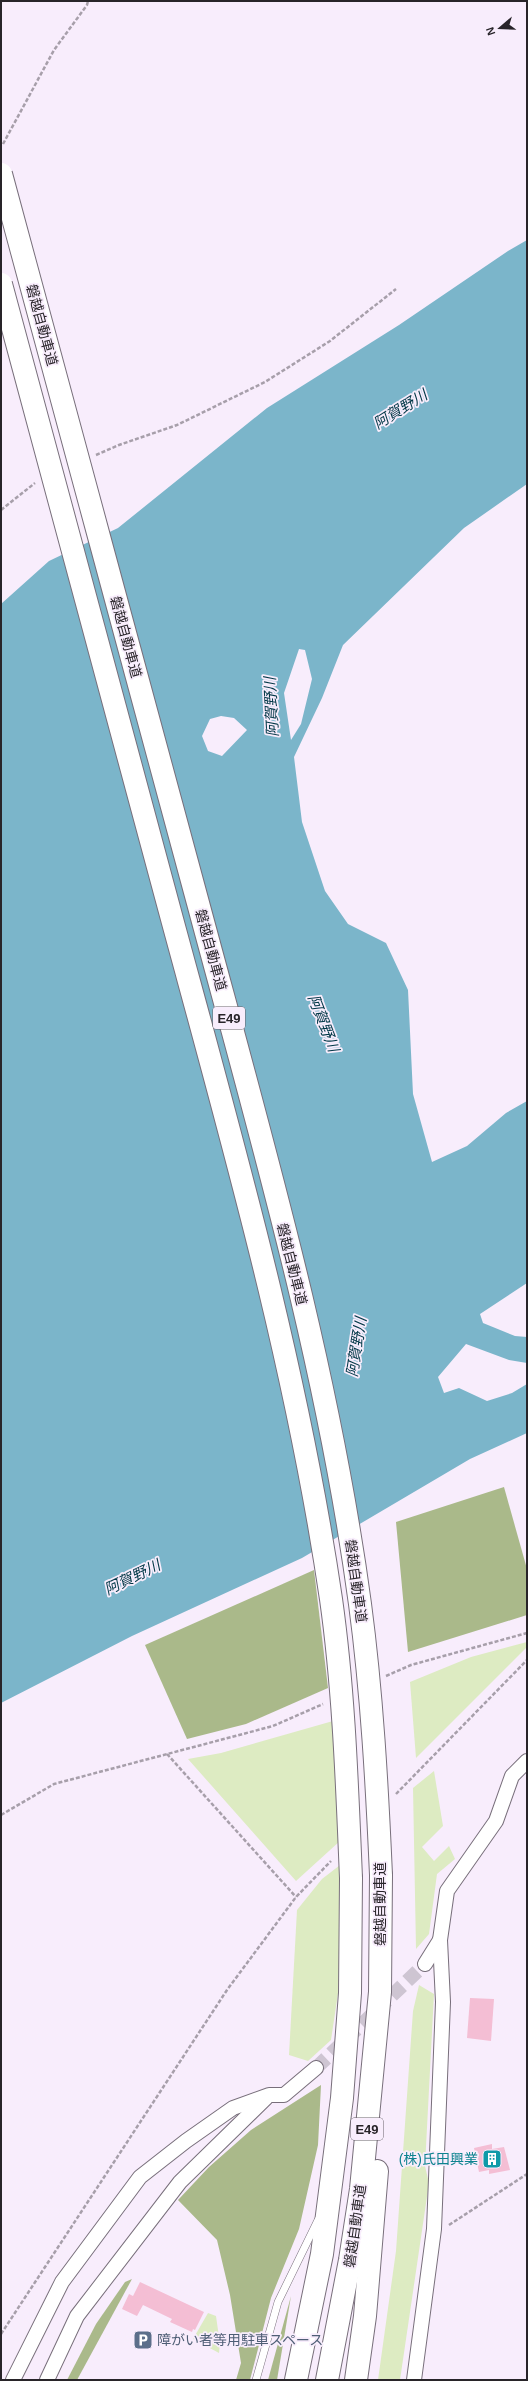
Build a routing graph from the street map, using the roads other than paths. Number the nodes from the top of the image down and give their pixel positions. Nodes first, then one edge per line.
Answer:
1 (1, 174) edge
2 (1, 284) edge
3 (527, 1761) edge
4 (381, 1875) junction
5 (440, 1940) junction
6 (425, 1964) tunnel mouth
7 (316, 2068) tunnel mouth
8 (269, 2095) junction
9 (329, 2197) junction
10 (13, 2380) edge
11 (47, 2380) edge
12 (256, 2380) edge
13 (296, 2380) edge
14 (327, 2380) edge
15 (356, 2380) edge
16 (414, 2380) edge

1 - 4 highway, 磐越自動車道 / E49, bridge
2 - 9 highway, 磐越自動車道 / E49, bridge
3 - 5 street
4 - 14 highway, 磐越自動車道 / E49
4 - 15 highway
5 - 6 street
5 - 16 street
7 - 8 street
8 - 10 street
8 - 11 street
9 - 12 lane
9 - 13 highway, 磐越自動車道 / E49

